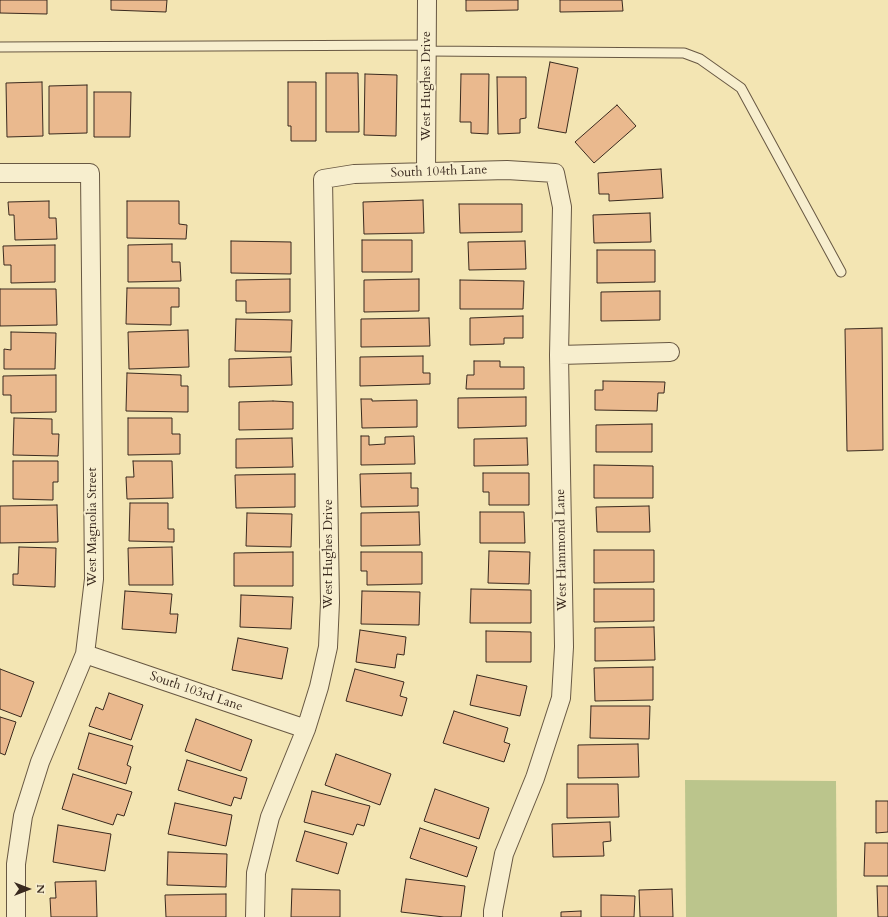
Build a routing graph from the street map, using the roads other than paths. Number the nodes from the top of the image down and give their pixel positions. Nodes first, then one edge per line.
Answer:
1 (427, 0) edge
2 (0, 47) edge
3 (427, 48) junction
4 (426, 172) junction
5 (0, 173) edge
6 (555, 173) joint
7 (324, 179) joint
8 (841, 272) dead end
9 (670, 352) dead end
10 (559, 355) junction
11 (85, 654) junction
12 (306, 729) junction
13 (16, 917) edge
14 (255, 917) edge
15 (493, 917) edge

1 - 3 street, West Hughes Drive
2 - 3 lane
3 - 4 street, West Hughes Drive
3 - 8 lane
4 - 6 street, South 104th Lane
4 - 7 street, South 104th Lane
5 - 11 street, West Magnolia Street
6 - 10 street, West Hammond Lane
7 - 12 street, West Hughes Drive
9 - 10 street
10 - 15 street, West Hammond Lane
11 - 12 street, South 103rd Lane
11 - 13 street, West Magnolia Street
12 - 14 street, West Hughes Drive

